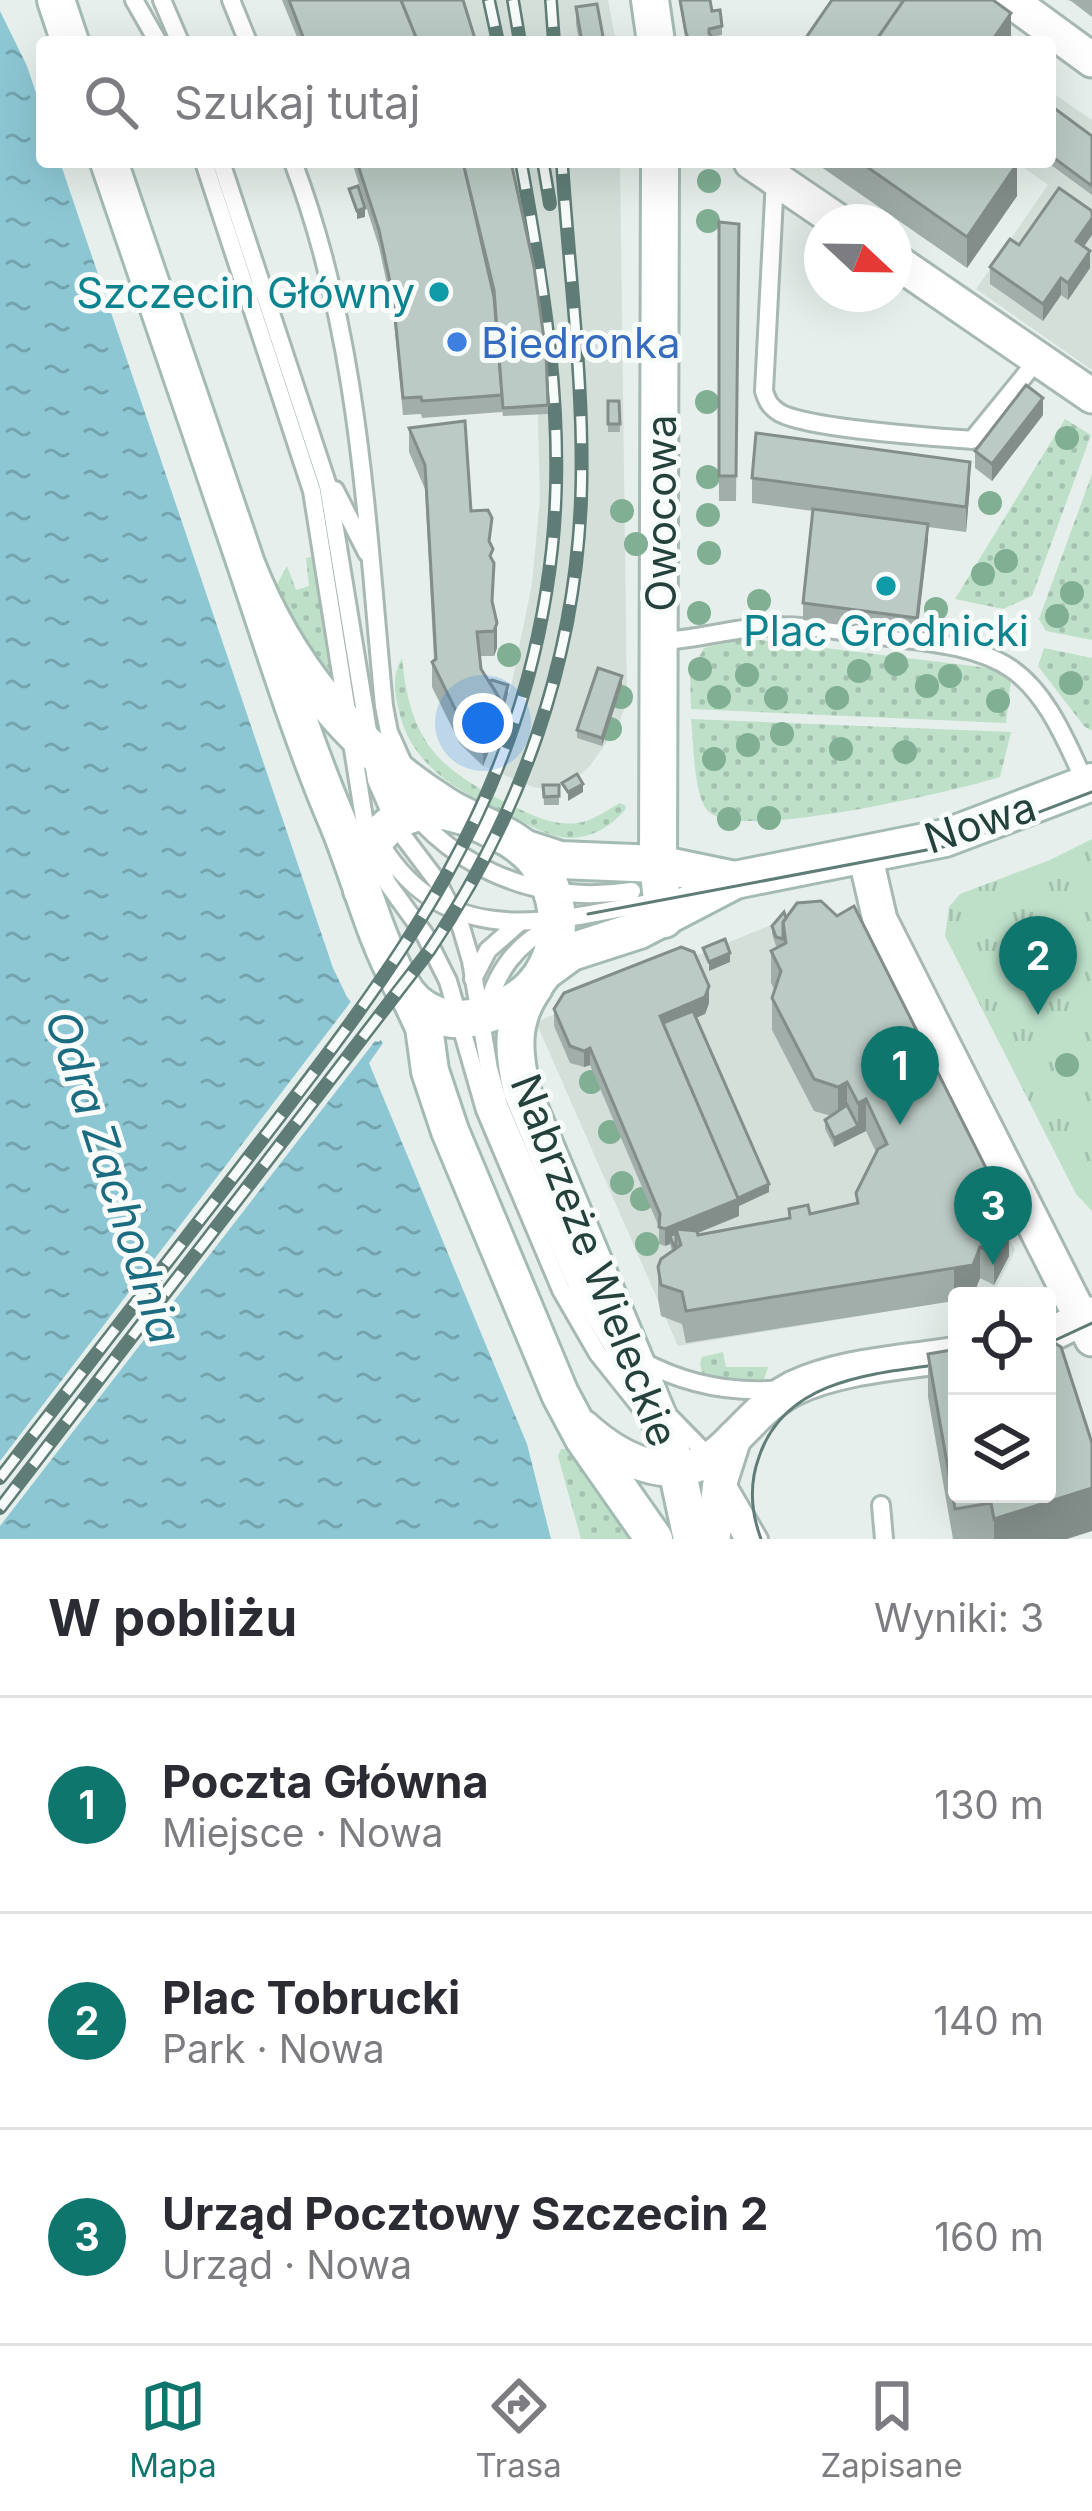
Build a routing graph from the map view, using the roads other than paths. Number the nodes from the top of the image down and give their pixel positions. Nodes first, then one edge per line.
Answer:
1 (56, 0) edge
2 (134, 0) edge
3 (159, 0) edge
4 (175, 0) edge
5 (231, 0) edge
6 (650, 0) edge
7 (1010, 0) edge
8 (68, 36) edge
9 (157, 36) edge
10 (161, 36) edge
11 (179, 36) edge
12 (181, 36) edge
13 (246, 36) edge
14 (655, 36) edge
15 (1092, 60) edge
16 (111, 168) edge
17 (206, 168) edge
18 (222, 168) edge
19 (295, 168) edge
20 (660, 168) edge
21 (763, 170) edge
22 (813, 204) edge
23 (912, 272) edge
24 (1038, 359) junction
25 (1092, 396) edge
26 (786, 416) junction
27 (814, 422) junction
28 (841, 425) junction
29 (868, 428) junction
30 (897, 432) junction
31 (925, 435) junction
32 (784, 438) edge
33 (952, 438) junction
34 (812, 444) edge
35 (838, 447) edge
36 (866, 451) edge
37 (894, 454) edge
38 (922, 457) edge
39 (320, 459) junction
40 (950, 460) edge
41 (246, 564) junction
42 (371, 565) junction
43 (660, 640) junction
44 (362, 739) junction
45 (1089, 783) edge
46 (398, 824) junction
47 (523, 848) junction
48 (865, 854) junction
49 (723, 882) junction
50 (363, 892) junction
51 (655, 892) junction
52 (453, 909) junction
53 (561, 911) junction
54 (518, 924) junction
55 (474, 976) junction
56 (541, 978) junction
57 (410, 997) junction
58 (473, 1018) junction
59 (480, 1064) junction
60 (544, 1251) junction
61 (1089, 1324) edge
62 (1056, 1333) edge
63 (617, 1344) junction
64 (948, 1355) edge
65 (795, 1388) junction
66 (649, 1394) junction
67 (566, 1407) junction
68 (664, 1431) junction
69 (710, 1466) junction
70 (880, 1505) dead end
71 (648, 1532) edge
72 (692, 1539) edge
73 (712, 1539) edge
74 (743, 1539) edge
75 (759, 1539) edge
76 (884, 1539) edge

1 - 8 street
2 - 9 lane
3 - 10 lane
3 - 11 lane
4 - 12 lane
5 - 13 lane
6 - 14 street
7 - 15 street
16 - 41 street
17 - 44 lane
18 - 39 lane
19 - 42 lane
20 - 43 street, Owocowa
21 - 22 street
21 - 26 lane
23 - 24 street
24 - 25 street
24 - 33 lane
26 - 27 lane
26 - 32 lane
27 - 28 lane
27 - 34 lane
28 - 29 lane
28 - 35 lane
29 - 30 lane
29 - 36 lane
30 - 31 lane
30 - 37 lane
31 - 33 lane
31 - 38 lane
33 - 40 lane
39 - 42 lane
39 - 44 lane
41 - 44 street, Nowa
41 - 50 street, Nabrzeże Wieleckie
42 - 46 lane
43 - 45 lane
43 - 51 street, Owocowa
44 - 46 street, Nowa
44 - 46 lane
45 - 48 street, Nowa
46 - 47 street, Nowa
46 - 50 street
46 - 52 lane
46 - 53 lane
46 - 58 lane
47 - 51 street, Nowa
47 - 53 street
48 - 49 street, Nowa
48 - 61 street, Nowa
49 - 51 street, Nowa
49 - 51 street, Nowa
50 - 57 street, Nabrzeże Wieleckie
51 - 53 lane
51 - 53 lane
51 - 56 street, Nowa
52 - 54 lane
52 - 55 lane
53 - 54 lane
53 - 56 street, Nabrzeże Wieleckie
53 - 58 lane
54 - 55 lane
55 - 58 lane
56 - 58 street, Nowa
56 - 63 street, Nabrzeże Wieleckie
57 - 58 street
57 - 67 street, Nabrzeże Wieleckie
58 - 59 lane
58 - 59 lane
59 - 60 lane
59 - 63 lane
60 - 63 lane
60 - 68 lane
61 - 62 street
63 - 65 lane
63 - 66 street, Nabrzeże Wieleckie
64 - 65 street
65 - 69 street
66 - 68 street, Nabrzeże Wieleckie
66 - 69 lane
67 - 69 street
67 - 71 street, Nabrzeże Wieleckie
68 - 69 street, Nabrzeże Wieleckie
69 - 72 street, Nabrzeże Wieleckie
69 - 73 street
69 - 74 lane
69 - 75 lane
70 - 76 lane

